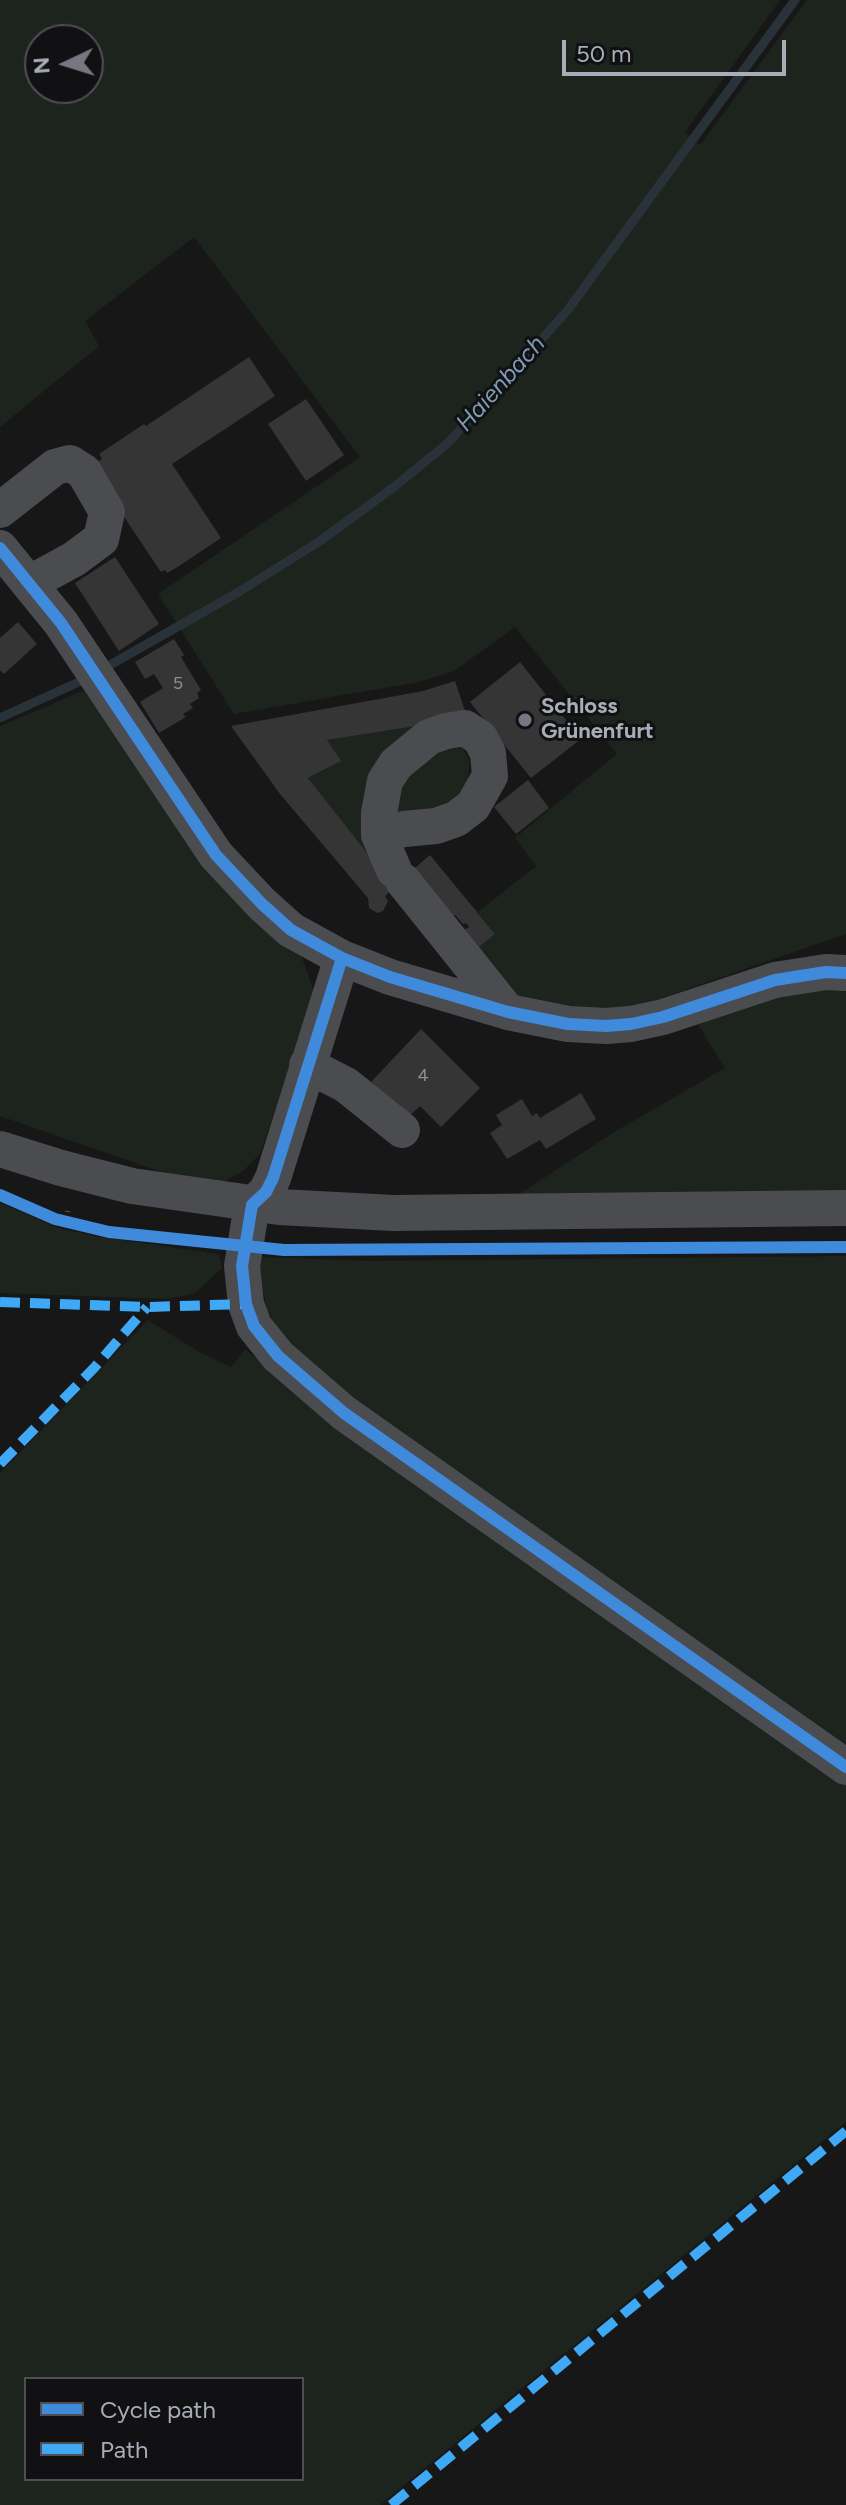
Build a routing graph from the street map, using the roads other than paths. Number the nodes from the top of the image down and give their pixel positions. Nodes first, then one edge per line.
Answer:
1 (0, 510) edge
2 (0, 548) edge
3 (30, 583) junction
4 (379, 835) dead end
5 (438, 926) junction
6 (342, 958) junction
7 (846, 973) edge
8 (390, 977) junction
9 (508, 1012) junction
10 (307, 1065) junction
11 (402, 1130) dead end
12 (0, 1149) edge
13 (252, 1205) junction
14 (846, 1208) edge
15 (846, 1767) edge

1 - 3 street
2 - 3 street
3 - 6 street
4 - 5 street
5 - 8 street
5 - 9 street
6 - 8 street
6 - 10 street
7 - 9 street
8 - 9 street
10 - 11 street
10 - 13 street
12 - 13 street
13 - 14 street
13 - 15 street

